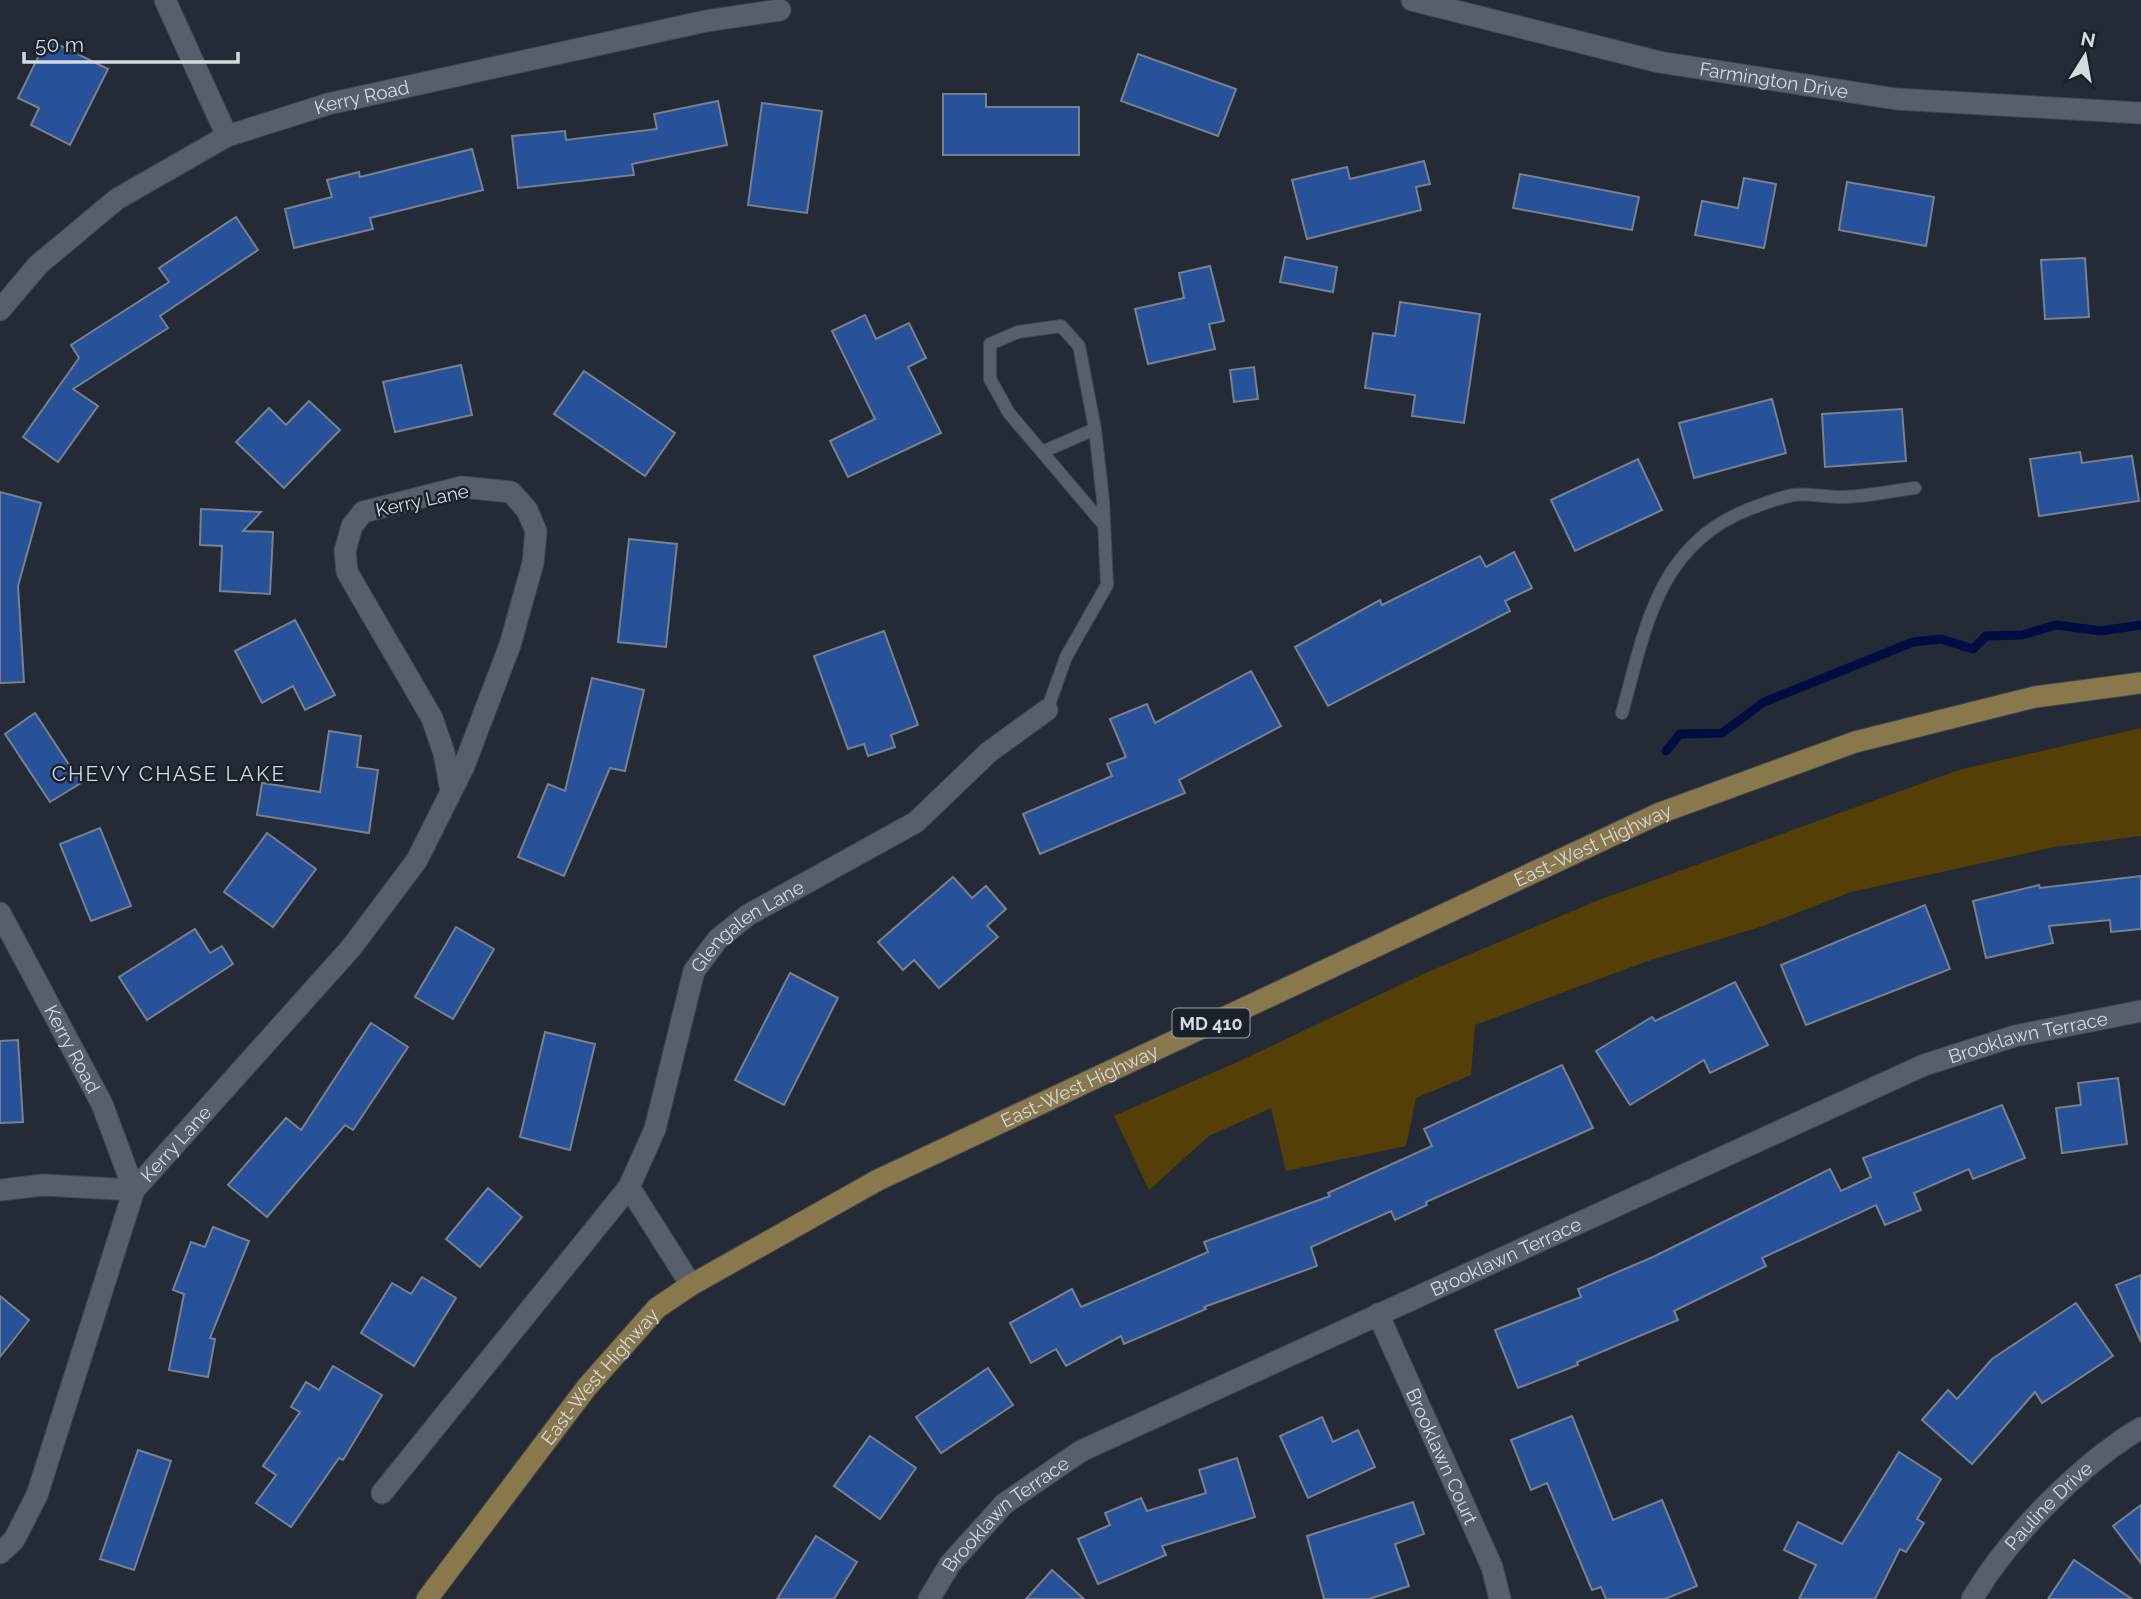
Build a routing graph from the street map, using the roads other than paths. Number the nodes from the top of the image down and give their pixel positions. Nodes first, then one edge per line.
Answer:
1 (165, 0) edge
2 (1412, 0) edge
3 (780, 10) dead end
4 (2141, 113) edge
5 (227, 136) junction
6 (0, 310) edge
7 (1095, 429) junction
8 (1042, 452) junction
9 (1915, 488) dead end
10 (1104, 525) junction
11 (2141, 682) edge
12 (1047, 710) joint
13 (1622, 713) dead end
14 (451, 791) junction
15 (0, 913) edge
16 (2141, 1011) edge
17 (629, 1187) junction
18 (0, 1190) edge
19 (134, 1190) junction
20 (691, 1285) junction
21 (1378, 1314) junction
22 (2141, 1428) edge
23 (382, 1493) dead end
24 (0, 1553) edge
25 (427, 1599) edge
26 (929, 1599) edge
27 (1500, 1599) edge
28 (1972, 1599) edge

1 - 5 street
2 - 4 street, Farmington Drive
3 - 5 street, Kerry Road
5 - 6 street, Kerry Road
7 - 8 lane
7 - 8 lane
7 - 10 lane
8 - 10 lane
9 - 13 lane
10 - 12 lane
11 - 20 main road, East-West Highway / MD 410
12 - 17 street, Glengalen Lane
14 - 14 street, Kerry Lane
14 - 19 street, Kerry Lane
15 - 19 street, Kerry Road
16 - 21 street, Brooklawn Terrace
17 - 20 street
17 - 23 street
18 - 19 street
19 - 24 street, Kerry Lane
20 - 25 main road, East-West Highway / MD 410
21 - 26 street, Brooklawn Terrace
21 - 27 street, Brooklawn Court
22 - 28 street, Pauline Drive

